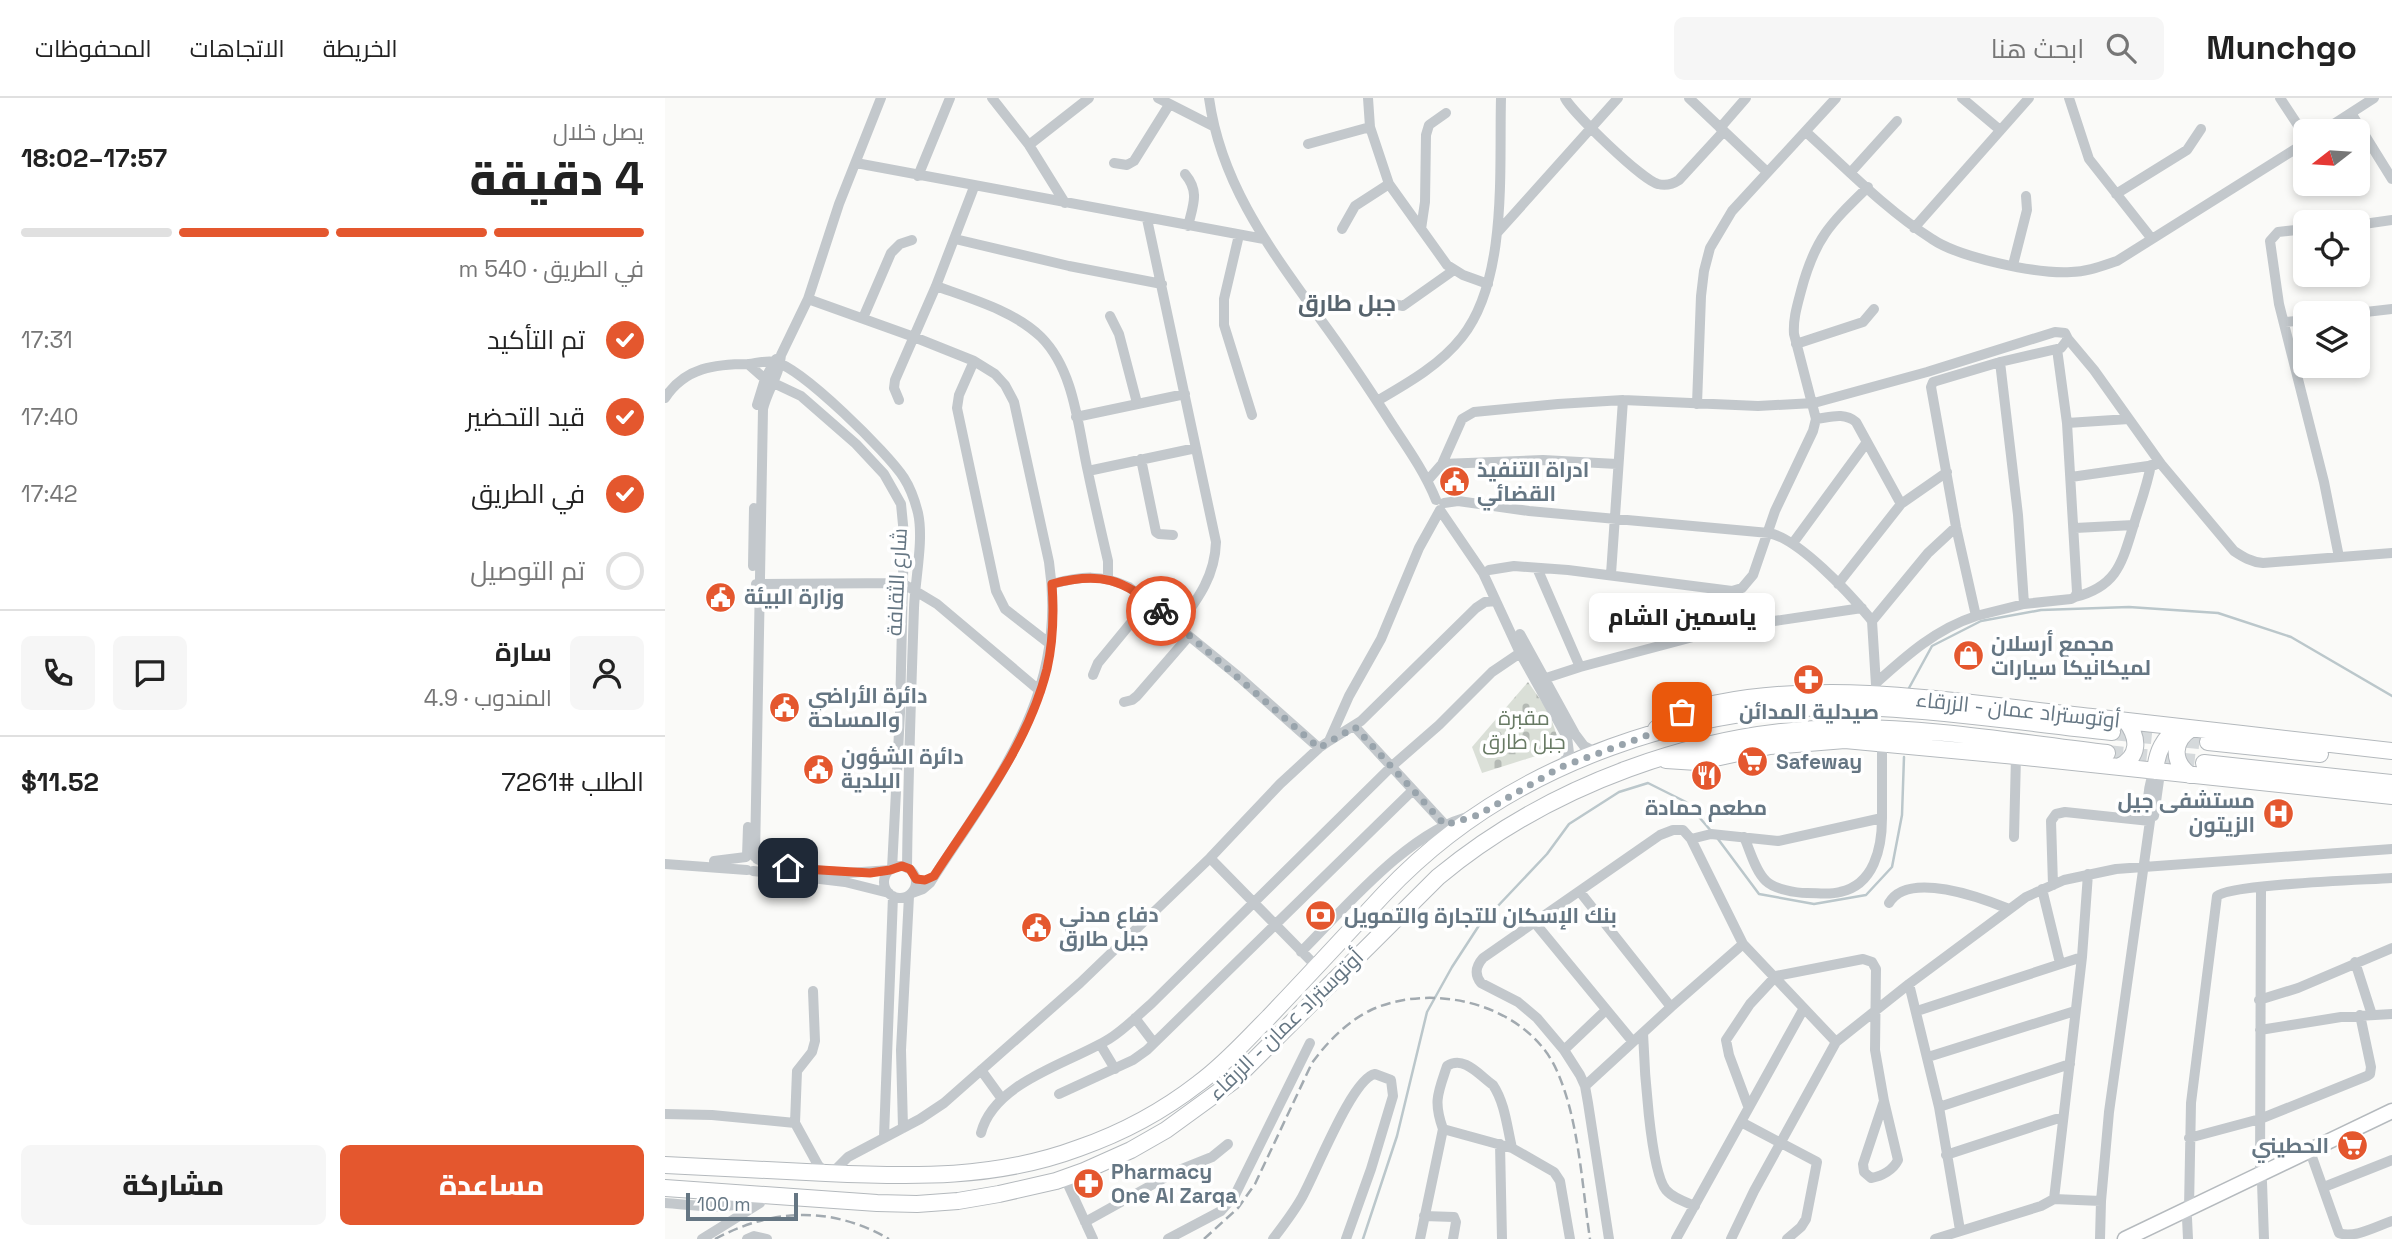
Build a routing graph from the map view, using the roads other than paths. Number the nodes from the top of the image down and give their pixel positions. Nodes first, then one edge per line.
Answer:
1 (881, 98) edge
2 (950, 98) edge
3 (992, 98) edge
4 (1006, 98) edge
5 (1089, 98) edge
6 (1158, 98) edge
7 (1209, 98) edge
8 (1368, 98) edge
9 (1501, 98) edge
10 (1565, 98) edge
11 (1618, 98) edge
12 (1689, 98) edge
13 (1746, 98) edge
14 (1836, 98) edge
15 (1962, 98) edge
16 (2029, 98) edge
17 (2069, 98) edge
18 (2280, 98) edge
19 (2374, 98) edge
20 (1169, 105) junction
21 (1002, 110) junction
22 (1446, 113) dead end
23 (2351, 113) junction
24 (2294, 119) edge
25 (2342, 119) edge
26 (1897, 121) dead end
27 (1213, 126) junction
28 (1370, 127) junction
29 (1591, 128) junction
30 (2201, 129) dead end
31 (1722, 130) junction
32 (2000, 130) junction
33 (1806, 132) junction
34 (1308, 144) dead end
35 (1029, 145) junction
36 (2293, 151) edge
37 (856, 163) junction
38 (1114, 163) dead end
39 (1851, 172) junction
40 (1767, 173) junction
41 (1185, 174) dead end
42 (918, 176) junction
43 (2392, 179) edge
44 (1389, 184) junction
45 (974, 187) junction
46 (1868, 187) junction
47 (2116, 194) junction
48 (2026, 196) dead end
49 (1065, 203) junction
50 (1147, 219) junction
51 (2392, 220) edge
52 (2370, 223) edge
53 (1188, 226) junction
54 (1914, 228) junction
55 (1342, 229) dead end
56 (1421, 229) junction
57 (2293, 230) edge
58 (1497, 233) junction
59 (1239, 235) junction
60 (955, 239) junction
61 (1264, 239) junction
62 (2152, 239) junction
63 (912, 240) dead end
64 (2013, 265) junction
65 (1454, 270) junction
66 (1162, 284) junction
67 (1487, 284) junction
68 (936, 286) junction
69 (807, 299) junction
70 (1388, 303) dead end
71 (1874, 309) dead end
72 (2392, 309) edge
73 (2370, 312) edge
74 (1110, 316) dead end
75 (863, 318) junction
76 (2293, 321) edge
77 (2284, 322) junction
78 (914, 337) junction
79 (2068, 340) junction
80 (1796, 344) junction
81 (2057, 349) junction
82 (778, 360) junction
83 (974, 361) junction
84 (2000, 362) junction
85 (748, 364) junction
86 (768, 381) junction
87 (1185, 394) junction
88 (665, 398) edge
89 (899, 400) dead end
90 (1623, 400) junction
91 (1377, 401) junction
92 (1137, 403) junction
93 (1814, 403) junction
94 (1697, 404) junction
95 (1252, 415) dead end
96 (1076, 417) junction
97 (1816, 419) junction
98 (2129, 419) junction
99 (2067, 423) junction
100 (1867, 442) junction
101 (1196, 448) junction
102 (1142, 459) junction
103 (1442, 464) junction
104 (1617, 464) junction
105 (2156, 465) junction
106 (1087, 471) junction
107 (1947, 472) junction
108 (2071, 477) junction
109 (1428, 480) junction
110 (1901, 504) junction
111 (1439, 506) junction
112 (1614, 519) junction
113 (2134, 525) junction
114 (1956, 527) junction
115 (2075, 528) junction
116 (1769, 533) junction
117 (1173, 535) dead end
118 (1793, 543) junction
119 (2392, 553) edge
120 (2339, 557) junction
121 (1537, 568) junction
122 (1489, 570) junction
123 (1611, 574) junction
124 (1108, 578) junction
125 (902, 583) junction
126 (757, 584) junction
127 (1052, 584) junction
128 (1838, 584) junction
129 (915, 590) junction
130 (2075, 597) junction
131 (1149, 601) junction
132 (1496, 601) junction
133 (2024, 604) junction
134 (1862, 608) junction
135 (1976, 617) junction
136 (1872, 621) junction
137 (1178, 626) junction
138 (1189, 636) junction
139 (1050, 644) junction
140 (1520, 653) junction
141 (1580, 667) junction
142 (1093, 675) dead end
143 (1541, 680) junction
144 (1876, 689) junction
145 (1040, 691) junction
146 (1124, 702) dead end
147 (1765, 703) junction
148 (2132, 722) junction
149 (1355, 727) junction
150 (2185, 728) junction
151 (2112, 732) tunnel mouth
152 (1769, 740) junction
153 (1882, 742) junction
154 (2208, 742) tunnel mouth
155 (1324, 744) junction
156 (2392, 751) edge
157 (1597, 753) junction
158 (2107, 753) tunnel mouth
159 (2157, 754) junction
160 (2016, 755) junction
161 (2392, 761) edge
162 (2204, 763) tunnel mouth
163 (1392, 766) junction
164 (1561, 767) junction
165 (2119, 767) junction
166 (2155, 771) junction
167 (2190, 775) junction
168 (2392, 783) edge
169 (1413, 790) junction
170 (2392, 796) edge
171 (1882, 818) junction
172 (2150, 821) junction
173 (1448, 829) junction
174 (1745, 837) junction
175 (2014, 837) dead end
176 (1691, 839) junction
177 (2392, 849) edge
178 (751, 857) junction
179 (665, 858) edge
180 (1210, 858) junction
181 (665, 864) edge
182 (2144, 865) junction
183 (907, 867) junction
184 (750, 870) junction
185 (890, 870) junction
186 (2088, 874) junction
187 (934, 876) junction
188 (2392, 878) edge
189 (916, 879) junction
190 (2047, 887) junction
191 (2261, 887) junction
192 (1580, 891) junction
193 (910, 894) junction
194 (891, 895) junction
195 (1254, 901) junction
196 (1889, 903) dead end
197 (2009, 909) junction
198 (1535, 923) junction
199 (1276, 924) junction
200 (1743, 944) junction
201 (2392, 948) edge
202 (1301, 952) junction
203 (2082, 957) junction
204 (2355, 962) junction
205 (2060, 963) junction
206 (1317, 967) junction
207 (1776, 976) junction
208 (1909, 984) junction
209 (813, 992) dead end
210 (2259, 1000) junction
211 (1671, 1007) junction
212 (1804, 1008) junction
213 (1606, 1010) junction
214 (1917, 1011) junction
215 (2075, 1011) junction
216 (1874, 1013) junction
217 (2392, 1014) edge
218 (2366, 1015) junction
219 (1135, 1018) junction
220 (2260, 1030) junction
221 (1643, 1033) junction
222 (1633, 1042) junction
223 (1836, 1042) junction
224 (1310, 1043) dead end
225 (1100, 1044) junction
226 (1154, 1044) junction
227 (1564, 1050) junction
228 (1928, 1057) junction
229 (2070, 1064) junction
230 (1115, 1069) junction
231 (981, 1070) junction
232 (1585, 1087) junction
233 (1059, 1094) dead end
234 (1002, 1099) junction
235 (1884, 1101) junction
236 (1748, 1106) junction
237 (1938, 1107) junction
238 (665, 1108) edge
239 (2392, 1111) edge
240 (665, 1114) edge
241 (695, 1114) junction
242 (2063, 1119) junction
243 (2260, 1119) junction
244 (2392, 1119) edge
245 (1741, 1122) junction
246 (795, 1123) junction
247 (903, 1128) junction
248 (1443, 1129) junction
249 (981, 1133) dead end
250 (884, 1137) junction
251 (2189, 1138) junction
252 (1781, 1142) junction
253 (1228, 1144) dead end
254 (1500, 1144) junction
255 (1512, 1148) junction
256 (1947, 1155) junction
257 (2312, 1157) junction
258 (2392, 1160) edge
259 (665, 1165) edge
260 (826, 1173) junction
261 (1065, 1178) junction
262 (2261, 1178) junction
263 (2324, 1187) junction
264 (665, 1188) edge
265 (766, 1196) junction
266 (2055, 1199) junction
267 (2101, 1201) junction
268 (665, 1203) edge
269 (1695, 1206) junction
270 (2188, 1213) junction
271 (1424, 1216) junction
272 (1085, 1222) junction
273 (2392, 1222) edge
274 (1960, 1230) junction
275 (1275, 1238) edge
276 (702, 1239) edge
277 (747, 1239) edge
278 (768, 1239) edge
279 (1093, 1239) edge
280 (1168, 1239) edge
281 (1346, 1239) edge
282 (1420, 1239) edge
283 (1453, 1239) edge
284 (1502, 1239) edge
285 (1570, 1239) edge
286 (1609, 1239) edge
287 (1676, 1239) edge
288 (1731, 1239) edge
289 (1787, 1239) edge
290 (1935, 1239) edge
291 (2101, 1239) edge
292 (2125, 1239) edge
293 (2143, 1239) edge
294 (2189, 1239) edge
295 (2264, 1239) edge

1 - 37 street
2 - 42 street
3 - 21 street
4 - 21 street
5 - 35 street
6 - 20 street
7 - 27 street
8 - 28 street
9 - 58 street
10 - 29 street
11 - 29 street
12 - 31 street
13 - 31 street
14 - 33 street
15 - 32 street
16 - 32 street
17 - 47 street
18 - 24 street
19 - 23 street
20 - 27 street
20 - 38 street
21 - 35 street
22 - 56 street
23 - 25 street
23 - 43 street
26 - 39 street
27 - 61 street
28 - 34 street
28 - 44 street
29 - 31 street
29 - 58 street
30 - 47 street
31 - 40 street
32 - 54 street
33 - 39 street
33 - 40 street
35 - 49 street
36 - 62 street
37 - 42 street
37 - 69 street
39 - 46 street
40 - 94 street
41 - 53 street
42 - 45 street
44 - 55 street
44 - 56 street
45 - 49 street
45 - 60 street
46 - 54 street
46 - 80 street
47 - 62 street
48 - 64 street
49 - 50 street
50 - 53 street
50 - 66 street
51 - 52 street
53 - 59 street
54 - 64 street
56 - 65 street
57 - 77 street
58 - 67 street
59 - 61 street
59 - 95 street
60 - 66 street
60 - 68 street
61 - 91 street
62 - 64 street
63 - 75 street
65 - 67 street
65 - 70 street
66 - 87 street
67 - 91 street
68 - 78 street
68 - 96 street
69 - 75 street
69 - 82 street
71 - 80 street
72 - 73 street
74 - 92 street
75 - 78 street
76 - 77 street
77 - 120 street
78 - 83 street
78 - 89 street
79 - 81 street
79 - 93 street
79 - 98 street
80 - 93 street
81 - 84 street
81 - 99 street
82 - 85 street
82 - 86 street
82 - 129 street, شارع الثقافة
83 - 127 street
83 - 139 street
84 - 107 street
84 - 133 street
85 - 86 street, شارع الثقافة
85 - 88 street
86 - 125 street, شارع الثقافة
86 - 126 street
87 - 92 street
87 - 101 street
90 - 94 street
90 - 103 street
90 - 104 street
91 - 109 street
92 - 96 street
93 - 94 street
93 - 97 street
96 - 106 street
97 - 100 street
97 - 116 street
98 - 99 street
98 - 105 street
99 - 108 street
100 - 110 street
100 - 118 street
101 - 102 street
101 - 137 street
102 - 106 street
102 - 117 street
103 - 104 street
103 - 109 street
104 - 112 street
105 - 108 street
105 - 113 street
105 - 120 street
106 - 124 street
107 - 110 street
107 - 114 street
108 - 115 street
109 - 111 street
110 - 128 street
111 - 112 street
111 - 122 street
111 - 132 street
111 - 155 street
112 - 116 street
112 - 123 street
113 - 115 street
113 - 130 street
114 - 135 street
114 - 136 street
115 - 130 street
116 - 118 street
116 - 123 street
118 - 128 street
119 - 120 street
121 - 122 street
121 - 123 street
121 - 141 street
122 - 143 street
124 - 127 street
124 - 131 street
125 - 126 street
125 - 129 street
125 - 185 street, شارع الثقافة
126 - 178 street
127 - 139 street
128 - 134 street
129 - 145 street
129 - 183 street, شارع الثقافة
130 - 133 street
131 - 137 street
131 - 142 street
132 - 140 street
132 - 149 street
133 - 135 street
134 - 136 street
134 - 141 street
135 - 144 street
136 - 144 street
137 - 138 street
138 - 146 street
138 - 155 street
139 - 145 street
140 - 143 street
140 - 163 street
141 - 143 street
143 - 157 street
143 - 164 street
144 - 147 highway, أوتوستراد عمان - الزرقاء
144 - 148 highway, أوتوستراد عمان - الزرقاء
145 - 187 street
147 - 151 highway, أوتوستراد عمان - الزرقاء
147 - 157 highway, أوتوستراد عمان - الزرقاء
148 - 150 highway, أوتوستراد عمان - الزرقاء
148 - 159 highway
148 - 165 highway
149 - 155 street
149 - 163 street
150 - 156 highway, أوتوستراد عمان - الزرقاء
150 - 159 highway
150 - 167 highway
152 - 153 highway, أوتوستراد عمان - الزرقاء
152 - 158 highway, أوتوستراد عمان - الزرقاء
152 - 261 highway, أوتوستراد عمان - الزرقاء
153 - 160 highway, أوتوستراد عمان - الزرقاء
153 - 171 street
154 - 161 highway
155 - 180 street
157 - 164 highway, أوتوستراد عمان - الزرقاء
159 - 166 highway
160 - 165 highway, أوتوستراد عمان - الزرقاء
160 - 175 street
162 - 168 highway
163 - 169 street
163 - 195 street
164 - 173 highway, أوتوستراد عمان - الزرقاء
165 - 166 highway, أوتوستراد عمان - الزرقاء
166 - 167 highway, أوتوستراد عمان - الزرقاء
166 - 172 street
167 - 170 highway, أوتوستراد عمان - الزرقاء
169 - 173 street
169 - 199 street
171 - 174 street
171 - 174 street
172 - 182 street
172 - 190 street
173 - 202 street
173 - 206 highway, أوتوستراد عمان - الزرقاء
174 - 176 street
176 - 192 street
176 - 200 street
177 - 182 street
178 - 179 street
178 - 184 street
178 - 185 street
180 - 195 street
180 - 231 street
181 - 184 street
182 - 186 street
182 - 267 street
183 - 185 street
183 - 189 street
184 - 194 street
185 - 194 street
186 - 190 street
186 - 203 street
187 - 189 street
187 - 193 street
188 - 191 street
189 - 193 street
190 - 197 street
190 - 205 street
191 - 210 street
191 - 251 street
192 - 198 street
192 - 211 street
193 - 194 street
193 - 247 street
194 - 250 street
195 - 199 street
195 - 219 street
196 - 197 street
197 - 208 street
198 - 213 street
198 - 227 street
199 - 202 street
199 - 226 street
200 - 207 street
200 - 211 street
201 - 204 street
202 - 206 street
203 - 205 street
203 - 215 street
204 - 210 street
204 - 218 street
205 - 214 street
206 - 260 highway, أوتوستراد عمان - الزرقاء
207 - 212 street
207 - 216 street
207 - 236 street
208 - 214 street
208 - 216 street
209 - 246 street
210 - 220 street
211 - 221 street
212 - 223 street
212 - 236 street
213 - 222 street
213 - 227 street
214 - 228 street
215 - 228 street
215 - 229 street
216 - 223 street
216 - 235 street
217 - 218 street
218 - 220 street
218 - 243 street
219 - 225 street
219 - 226 street
220 - 243 street
221 - 222 street
221 - 269 street
222 - 232 street
223 - 252 street
224 - 280 street
225 - 230 street
225 - 234 street
226 - 230 street
227 - 232 street
228 - 237 street
229 - 237 street
229 - 242 street
230 - 233 street
231 - 234 street
231 - 247 street
232 - 286 street
234 - 249 street
235 - 235 street
236 - 245 street
237 - 256 street
238 - 241 street
239 - 262 main road
240 - 241 street
241 - 246 street
242 - 256 street
242 - 266 street
243 - 251 street
243 - 262 street
244 - 257 main road
245 - 252 street
245 - 269 street
246 - 260 street
247 - 250 street
248 - 254 street
248 - 255 street
248 - 271 street
250 - 260 street
251 - 270 street
252 - 288 street
252 - 289 street
253 - 272 street
254 - 255 street
254 - 284 street
255 - 285 street
256 - 274 street
257 - 262 main road
257 - 263 street
258 - 263 street
259 - 260 highway, أوتوستراد عمان - الزرقاء
261 - 265 highway, أوتوستراد عمان - الزرقاء
261 - 272 street
262 - 270 main road
262 - 295 street
263 - 273 street
264 - 265 highway, أوتوستراد عمان - الزرقاء
265 - 268 street
265 - 276 street
266 - 267 street
266 - 274 street
267 - 291 street
269 - 287 street
270 - 292 main road
270 - 293 main road
270 - 294 street
271 - 282 street
271 - 283 street
272 - 279 street
274 - 290 street
275 - 281 street
277 - 278 street

